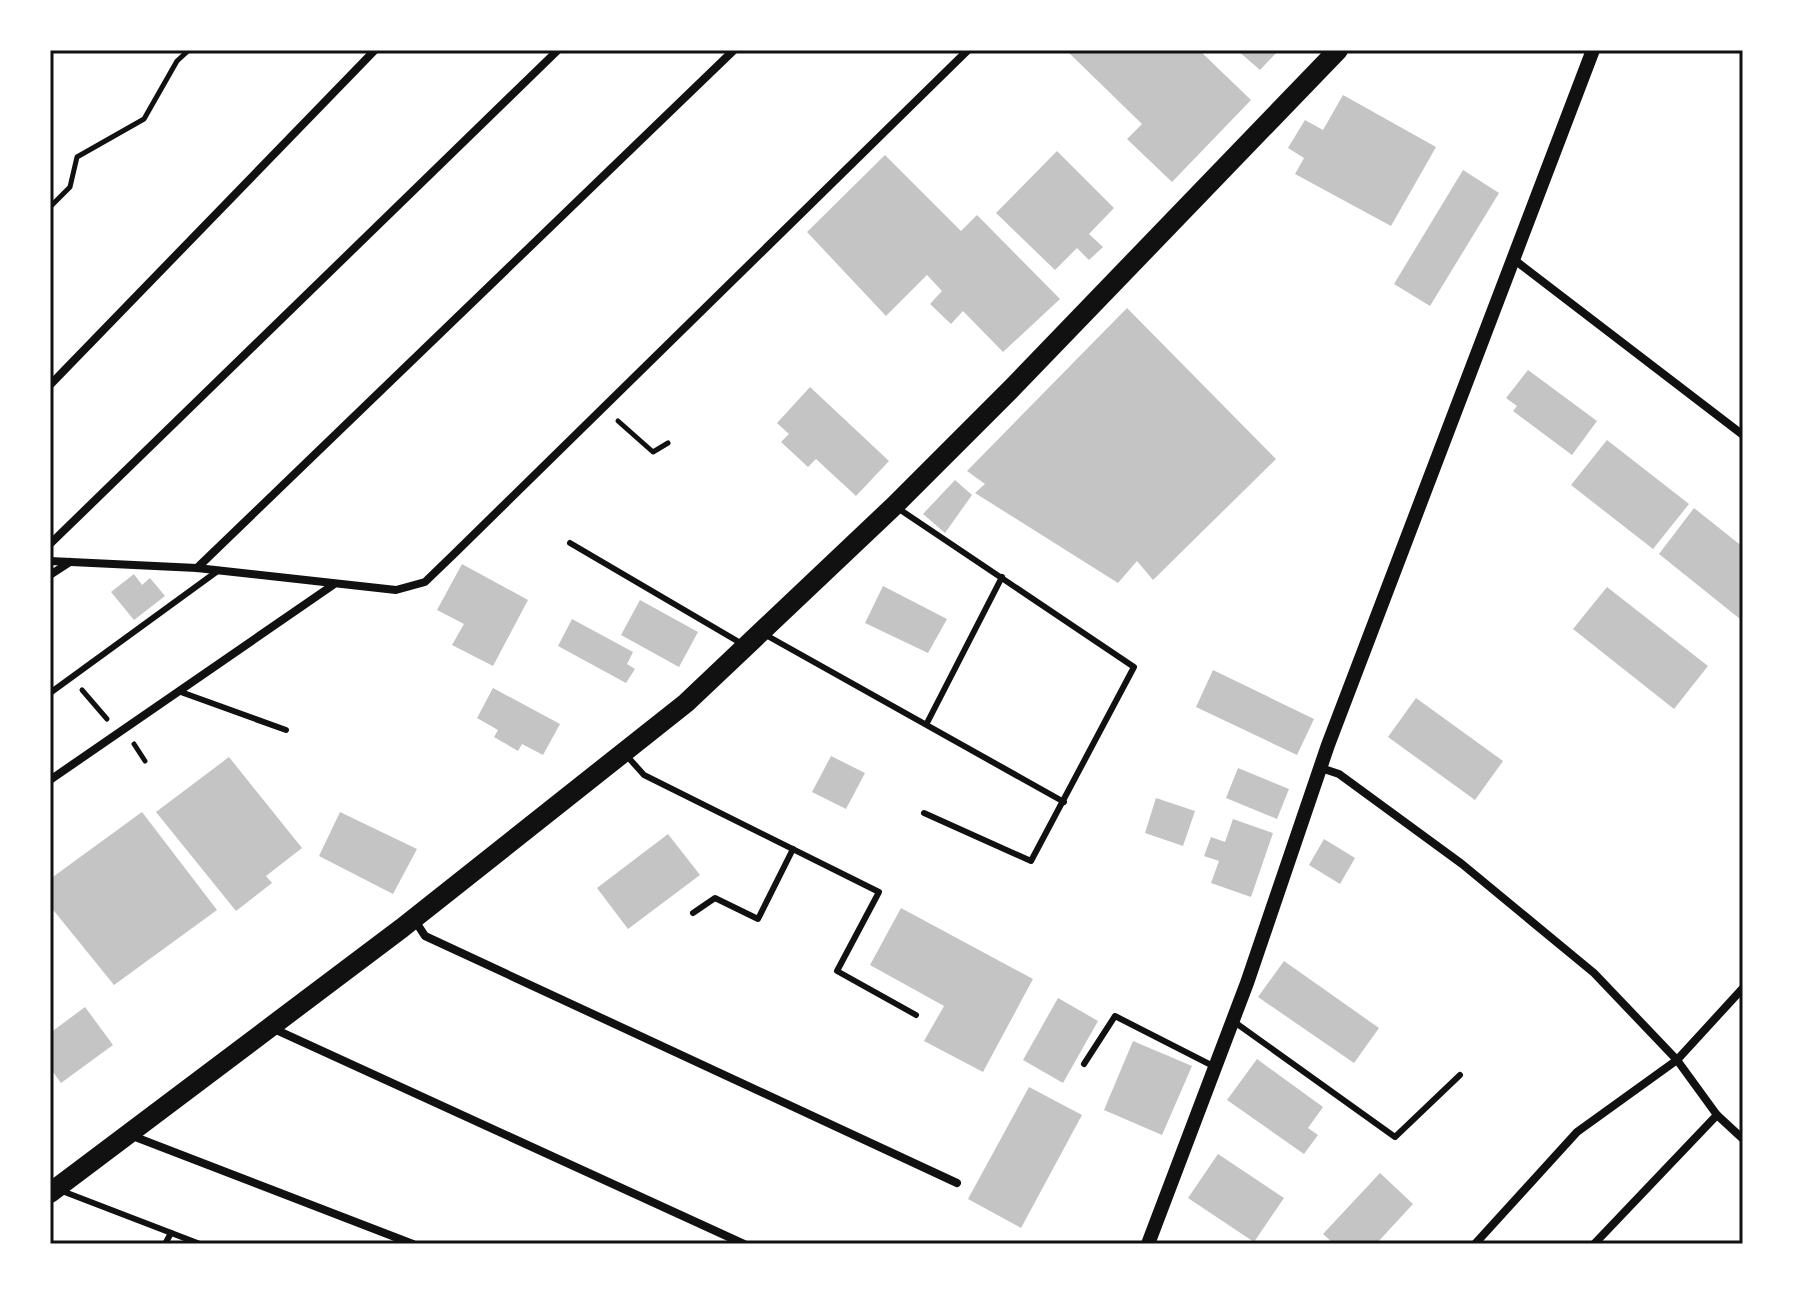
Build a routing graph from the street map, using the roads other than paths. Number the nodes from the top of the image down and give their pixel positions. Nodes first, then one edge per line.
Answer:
1 (375, 50) edge
2 (558, 50) edge
3 (734, 50) edge
4 (968, 50) edge
5 (1338, 50) edge
6 (1593, 50) edge
7 (1511, 257) junction
8 (50, 385) edge
9 (1743, 435) edge
10 (894, 506) junction
11 (570, 543) dead end
12 (50, 544) edge
13 (50, 561) edge
14 (71, 562) junction
15 (197, 568) junction
16 (219, 570) junction
17 (50, 575) edge
18 (1002, 577) junction
19 (333, 584) junction
20 (754, 639) junction
21 (178, 691) junction
22 (50, 693) edge
23 (927, 723) junction
24 (286, 730) dead end
25 (624, 752) junction
26 (1321, 768) junction
27 (50, 780) edge
28 (1064, 802) junction
29 (924, 813) dead end
30 (793, 849) junction
31 (693, 913) dead end
32 (413, 917) junction
33 (1743, 988) edge
34 (916, 1015) dead end
35 (1233, 1021) junction
36 (269, 1026) junction
37 (1677, 1060) junction
38 (1084, 1064) dead end
39 (1215, 1067) junction
40 (1460, 1075) dead end
41 (1717, 1115) junction
42 (127, 1134) junction
43 (1743, 1139) edge
44 (957, 1183) dead end
45 (53, 1191) edge
46 (171, 1233) junction
47 (410, 1243) edge
48 (165, 1244) edge
49 (200, 1244) edge
50 (744, 1244) edge
51 (1148, 1244) edge
52 (1475, 1244) edge
53 (1594, 1244) edge

1 - 8 street
2 - 12 street
3 - 15 street
4 - 19 street
5 - 10 main road
6 - 7 street
7 - 9 street
7 - 26 street
10 - 18 lane
10 - 20 main road
11 - 20 lane
13 - 14 street
14 - 15 street
14 - 17 street
15 - 16 street
16 - 19 street
16 - 22 lane
18 - 23 lane
18 - 28 lane
19 - 21 street
20 - 23 lane
20 - 25 main road
21 - 24 lane
21 - 27 street
23 - 28 lane
25 - 30 lane
25 - 32 main road
26 - 35 street
26 - 37 street
28 - 29 lane
30 - 31 lane
30 - 34 lane
32 - 36 main road
32 - 44 street
33 - 37 street
35 - 39 street
35 - 40 lane
36 - 42 main road
36 - 50 street
37 - 41 street
37 - 52 street
38 - 39 lane
39 - 51 street
41 - 43 street
41 - 53 street
42 - 45 main road
42 - 47 street
45 - 46 lane
46 - 48 lane
46 - 49 lane

